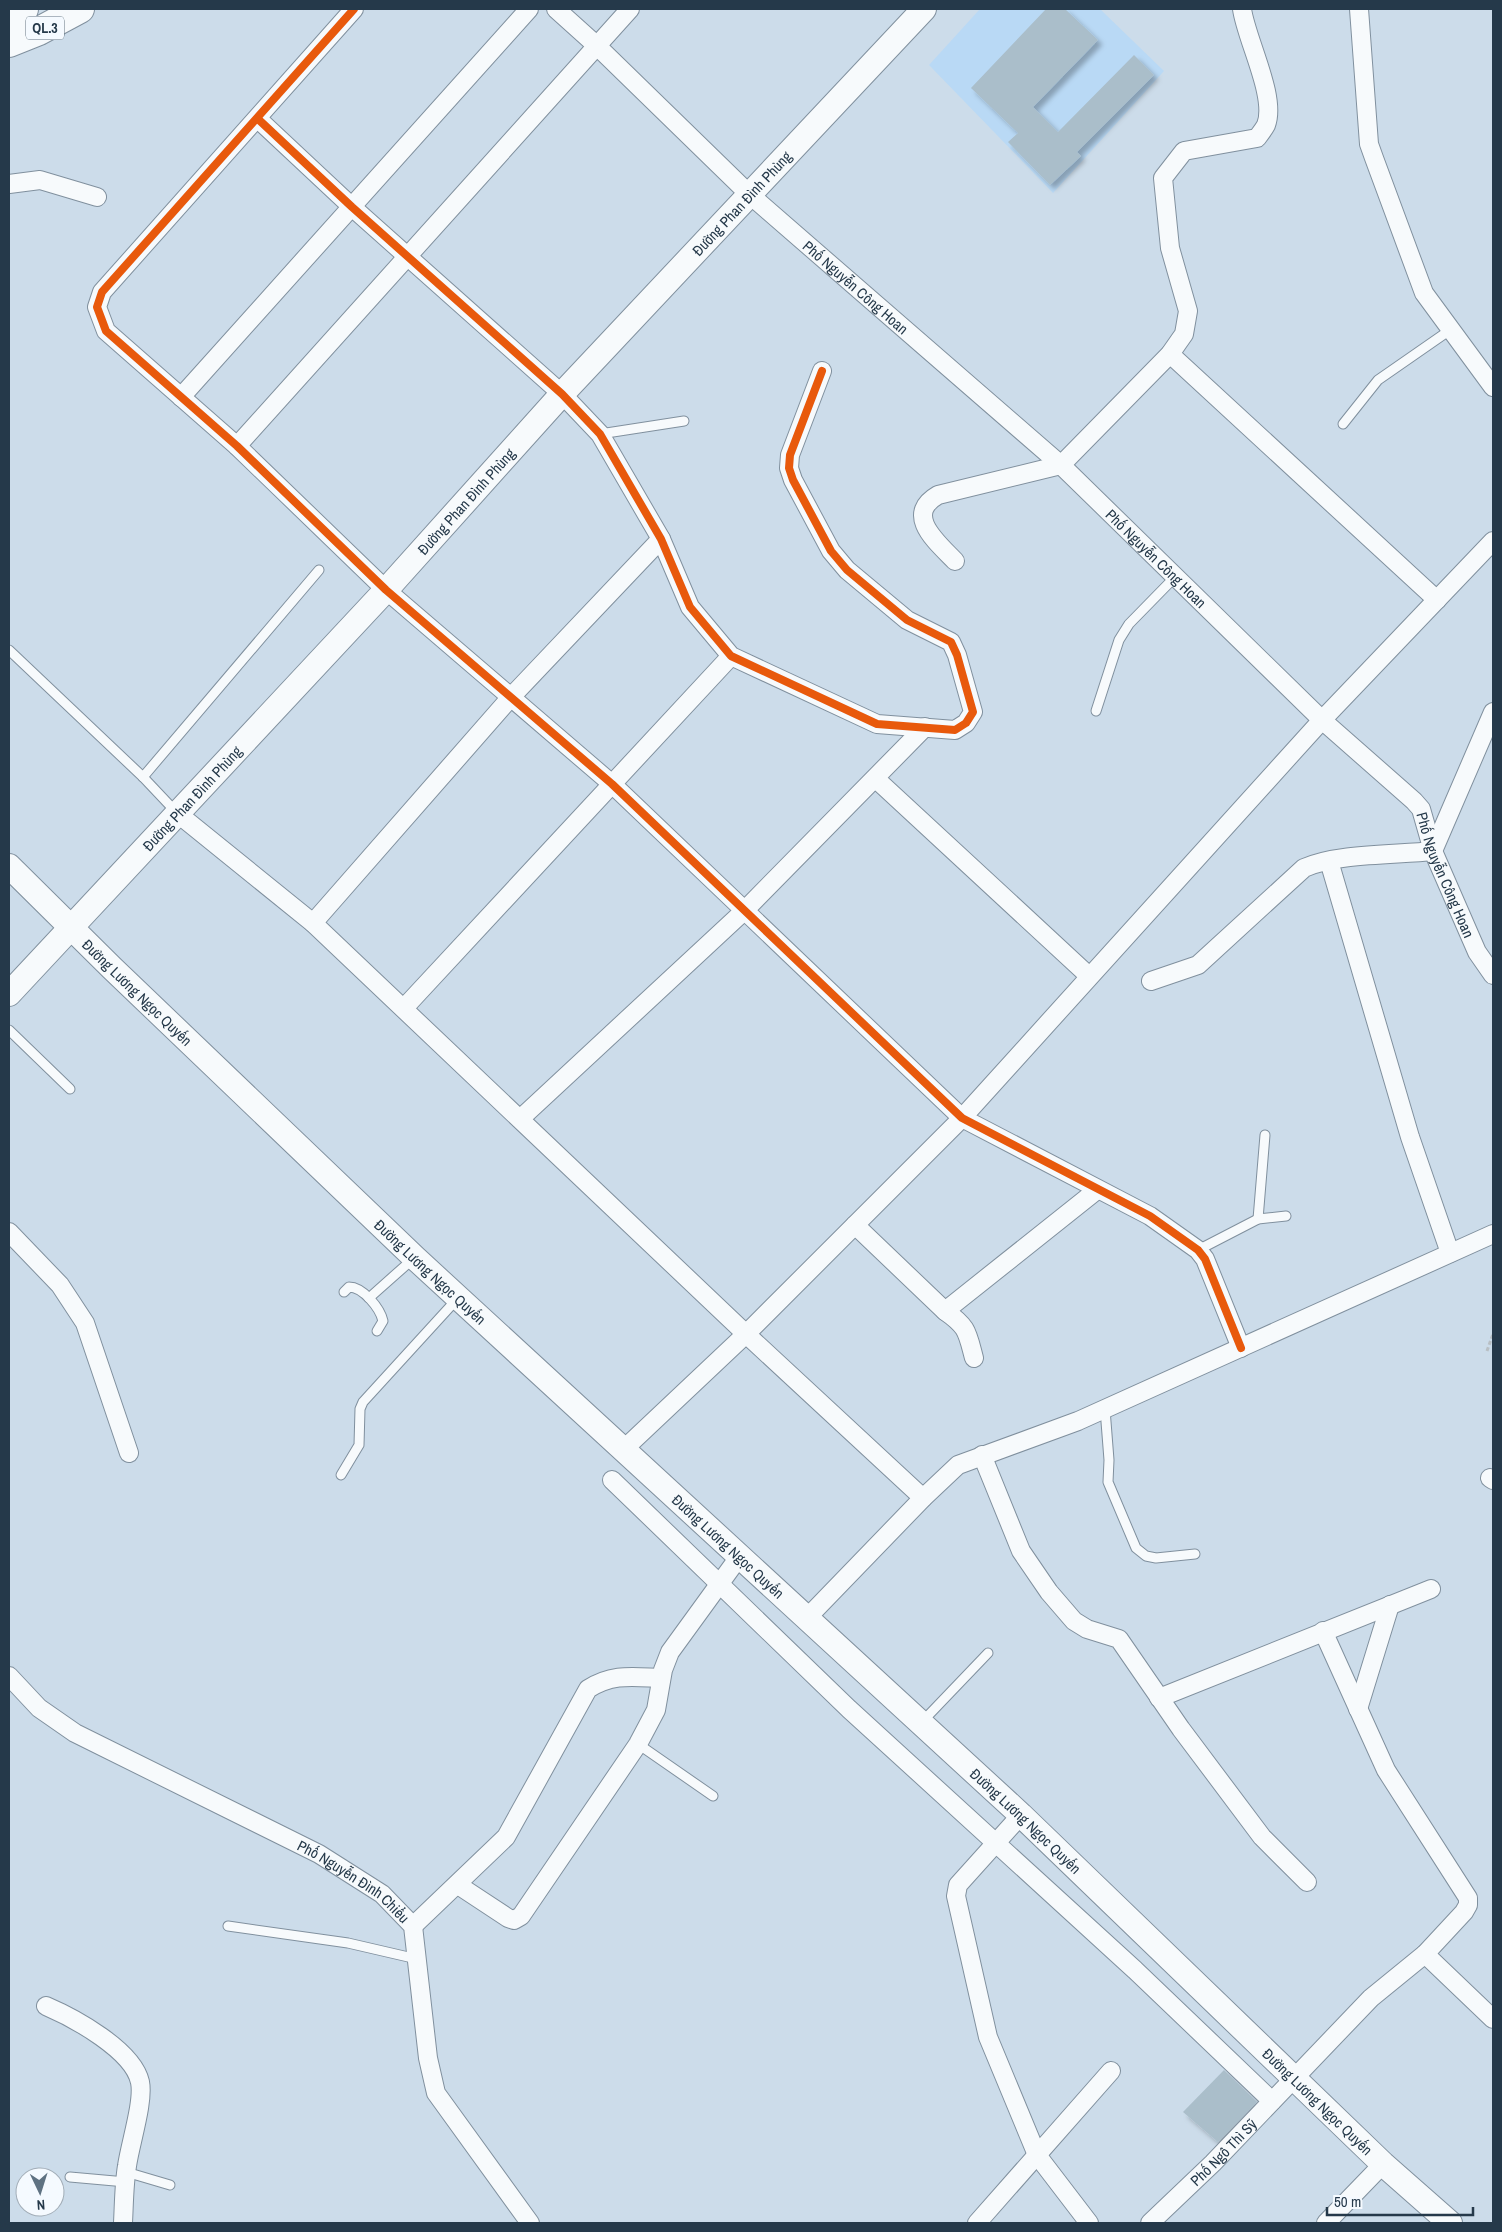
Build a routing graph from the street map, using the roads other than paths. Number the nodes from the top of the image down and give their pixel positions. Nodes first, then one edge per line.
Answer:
1 (24, 9) edge
2 (80, 9) edge
3 (354, 9) edge
4 (529, 9) edge
5 (556, 9) edge
6 (630, 9) edge
7 (924, 9) edge
8 (1242, 9) edge
9 (1359, 9) edge
10 (9, 18) edge
11 (9, 43) edge
12 (596, 45) junction
13 (258, 119) junction
14 (9, 184) edge
15 (749, 194) junction
16 (96, 197) dead end
17 (352, 208) junction
18 (408, 258) junction
19 (1450, 330) junction
20 (1170, 354) junction
21 (822, 371) dead end
22 (1493, 387) edge
23 (562, 394) junction
24 (181, 397) junction
25 (684, 421) dead end
26 (1343, 424) dead end
27 (600, 434) junction
28 (237, 446) junction
29 (1061, 466) junction
30 (661, 539) junction
31 (1493, 540) edge
32 (955, 560) dead end
33 (319, 570) dead end
34 (1175, 577) junction
35 (386, 590) junction
36 (1437, 600) junction
37 (9, 650) edge
38 (731, 656) junction
39 (511, 697) junction
40 (1096, 711) dead end
41 (1322, 720) junction
42 (1491, 722) edge
43 (925, 727) junction
44 (143, 777) junction
45 (876, 779) junction
46 (612, 784) junction
47 (177, 813) junction
48 (1433, 851) junction
49 (1330, 860) junction
50 (9, 866) edge
51 (744, 911) junction
52 (313, 923) junction
53 (70, 929) junction
54 (1493, 974) edge
55 (1088, 976) junction
56 (1151, 981) dead end
57 (9, 994) edge
58 (404, 1008) junction
59 (9, 1030) edge
60 (70, 1089) dead end
61 (962, 1118) junction
62 (520, 1119) junction
63 (1265, 1136) dead end
64 (1097, 1190) junction
65 (1286, 1216) dead end
66 (1258, 1219) junction
67 (855, 1225) junction
68 (9, 1232) edge
69 (1493, 1234) edge
70 (1198, 1250) junction
71 (1450, 1253) junction
72 (415, 1258) junction
73 (344, 1292) dead end
74 (369, 1298) junction
75 (458, 1298) junction
76 (945, 1311) junction
77 (377, 1330) dead end
78 (746, 1334) junction
79 (1241, 1348) junction
80 (974, 1358) dead end
81 (1105, 1409) junction
82 (623, 1450) junction
83 (129, 1453) dead end
84 (982, 1455) junction
85 (341, 1476) dead end
86 (612, 1480) dead end
87 (923, 1498) junction
88 (1195, 1554) dead end
89 (739, 1557) junction
90 (720, 1583) junction
91 (1431, 1588) dead end
92 (1390, 1605) junction
93 (806, 1618) junction
94 (1323, 1631) junction
95 (988, 1653) dead end
96 (9, 1676) edge
97 (661, 1678) junction
98 (1159, 1698) junction
99 (1358, 1709) junction
100 (921, 1723) junction
101 (638, 1744) junction
102 (713, 1796) dead end
103 (1021, 1815) junction
104 (996, 1842) junction
105 (1307, 1882) dead end
106 (458, 1885) junction
107 (228, 1926) dead end
108 (413, 1926) junction
109 (1425, 1954) junction
110 (417, 1959) junction
111 (46, 2006) dead end
112 (1493, 2019) edge
113 (1111, 2071) dead end
114 (1294, 2078) junction
115 (1272, 2101) junction
116 (1037, 2155) junction
117 (1383, 2164) junction
118 (70, 2177) dead end
119 (126, 2177) junction
120 (170, 2185) dead end
121 (123, 2223) edge
122 (530, 2223) edge
123 (977, 2223) edge
124 (1089, 2223) edge
125 (1150, 2223) edge
126 (1326, 2223) edge
127 (1450, 2223) edge

1 - 10 highway, QL.3
2 - 11 highway, QL.3
3 - 13 street
4 - 17 street
5 - 12 street, Phố Nguyễn Công Hoan
6 - 12 street
7 - 15 main road, Đường Phan Đình Phùng
8 - 20 street
9 - 19 street
12 - 15 street, Phố Nguyễn Công Hoan
12 - 18 street
13 - 17 street
13 - 24 street
14 - 16 street
15 - 23 main road, Đường Phan Đình Phùng
15 - 29 street, Phố Nguyễn Công Hoan
17 - 18 street
17 - 24 street
18 - 23 street
18 - 28 street
19 - 22 street
19 - 26 lane
20 - 29 street
20 - 36 street
21 - 43 street
23 - 27 street
23 - 35 main road, Đường Phan Đình Phùng
24 - 28 street
25 - 27 lane
27 - 30 street
28 - 35 street
29 - 32 street
29 - 34 street, Phố Nguyễn Công Hoan
30 - 38 street
30 - 39 street
31 - 36 street
33 - 44 lane
34 - 40 lane
34 - 41 street, Phố Nguyễn Công Hoan
35 - 39 street
35 - 47 main road, Đường Phan Đình Phùng
36 - 41 street
37 - 44 lane
38 - 43 street
38 - 46 street
39 - 46 street
39 - 52 street
41 - 48 street, Phố Nguyễn Công Hoan
41 - 55 street
42 - 48 street
43 - 45 street
44 - 47 lane
45 - 51 street
45 - 55 street
46 - 51 street
46 - 58 street
47 - 52 street
47 - 53 main road, Đường Phan Đình Phùng
48 - 49 street
48 - 54 street, Phố Nguyễn Công Hoan
49 - 56 street
49 - 71 street
50 - 53 main road, Đường Lương Ngọc Quyến
51 - 61 street
51 - 62 street
52 - 58 street
53 - 57 main road, Đường Phan Đình Phùng
53 - 72 main road, Đường Lương Ngọc Quyến
55 - 61 street
58 - 62 street
59 - 60 lane
61 - 64 street
61 - 67 street
62 - 78 street
63 - 66 lane
64 - 70 street
64 - 76 street
65 - 66 lane
66 - 70 lane
67 - 76 street
67 - 78 street
68 - 83 street
69 - 71 street
70 - 79 street
71 - 79 street
72 - 74 lane
72 - 75 main road, Đường Lương Ngọc Quyến
73 - 74 lane
74 - 77 lane
75 - 82 main road, Đường Lương Ngọc Quyến
75 - 85 lane
76 - 80 street
78 - 82 street
78 - 87 street
79 - 81 street
81 - 84 street
81 - 88 lane
82 - 89 main road, Đường Lương Ngọc Quyến
84 - 87 street
84 - 98 street
86 - 90 street
87 - 93 street
89 - 90 street
89 - 93 main road, Đường Lương Ngọc Quyến
90 - 97 street
90 - 104 street
91 - 92 street
92 - 94 street
92 - 99 street
93 - 100 main road, Đường Lương Ngọc Quyến
94 - 98 street
94 - 99 street, Phố Ngô Thì Sỹ
95 - 100 lane
96 - 108 street, Phố Nguyễn Đình Chiểu
97 - 101 street
97 - 106 street
98 - 105 street
99 - 109 street, Phố Ngô Thì Sỹ
100 - 103 main road, Đường Lương Ngọc Quyến
101 - 102 lane
101 - 106 street
103 - 104 street
103 - 114 main road, Đường Lương Ngọc Quyến
104 - 115 street
104 - 116 street
106 - 108 street
107 - 110 lane
108 - 110 street, Phố Nguyễn Đình Chiểu
109 - 112 street
109 - 114 street, Phố Ngô Thì Sỹ
110 - 122 street, Phố Nguyễn Đình Chiểu
111 - 119 street
113 - 116 street
114 - 115 street, Phố Ngô Thì Sỹ
114 - 117 main road, Đường Lương Ngọc Quyến
115 - 125 street, Phố Ngô Thì Sỹ
116 - 123 street
116 - 124 street
117 - 126 street
117 - 127 main road, Đường Lương Ngọc Quyến
118 - 119 lane
119 - 120 lane
119 - 121 street

